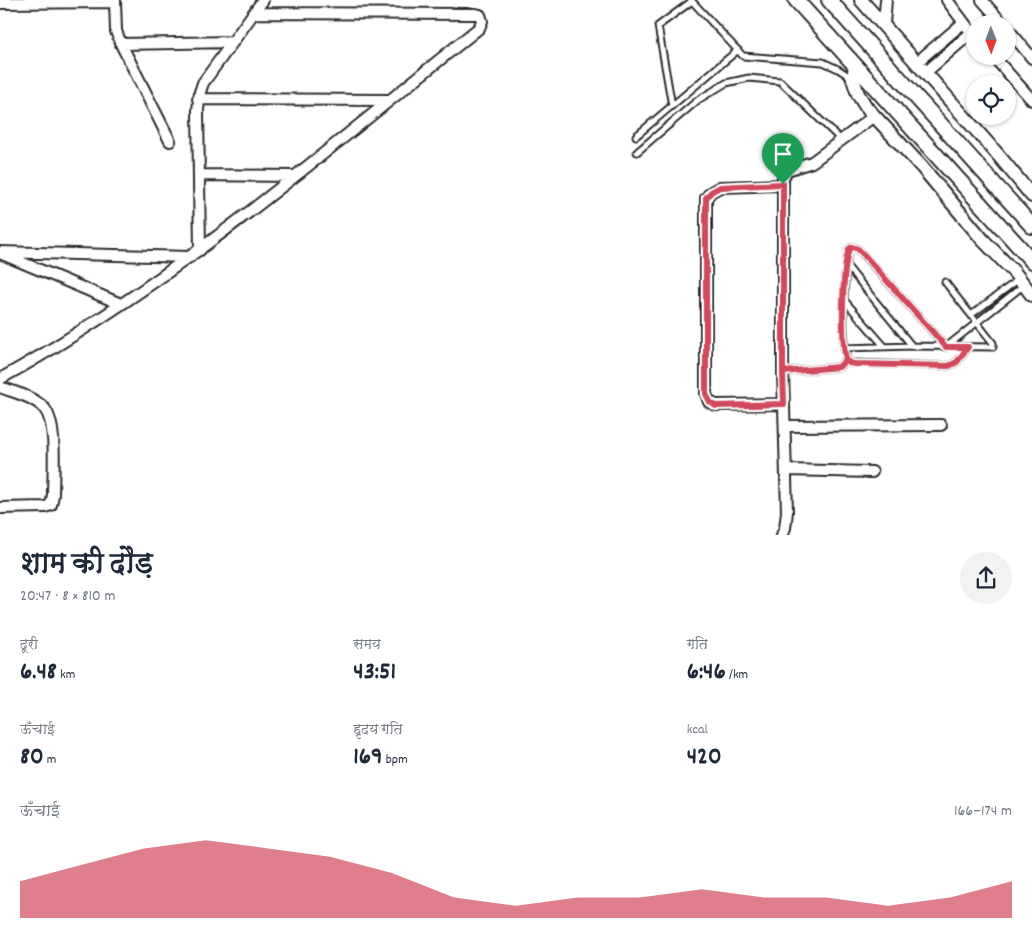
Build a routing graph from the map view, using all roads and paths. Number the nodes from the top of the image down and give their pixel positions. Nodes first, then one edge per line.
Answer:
1 (263, 0) edge
2 (691, 0) edge
3 (796, 0) edge
4 (829, 0) edge
5 (861, 0) edge
6 (886, 0) edge
7 (947, 0) edge
8 (982, 0) edge
9 (115, 1) edge
10 (0, 3) edge
11 (254, 14) junction
12 (995, 15) edge
13 (963, 23) junction
14 (884, 24) junction
15 (966, 26) edge
16 (966, 38) edge
17 (1016, 39) edge
18 (233, 42) junction
19 (121, 44) junction
20 (738, 50) junction
21 (1032, 58) edge
22 (1001, 65) edge
23 (920, 68) junction
24 (854, 72) junction
25 (198, 99) junction
26 (389, 100) junction
27 (1032, 100) edge
28 (672, 106) junction
29 (874, 116) junction
30 (636, 136) dead end
31 (841, 140) junction
32 (170, 141) dead end
33 (637, 152) dead end
34 (199, 175) junction
35 (294, 176) junction
36 (783, 184) junction
37 (1032, 196) edge
38 (1032, 226) edge
39 (200, 250) junction
40 (0, 253) edge
41 (190, 256) junction
42 (1032, 261) edge
43 (846, 265) junction
44 (945, 282) dead end
45 (1022, 282) junction
46 (1032, 295) edge
47 (844, 300) junction
48 (121, 304) junction
49 (971, 315) junction
50 (976, 322) junction
51 (912, 346) junction
52 (886, 347) junction
53 (946, 347) junction
54 (968, 347) junction
55 (844, 348) junction
56 (846, 359) junction
57 (783, 372) junction
58 (0, 379) edge
59 (0, 387) edge
60 (784, 404) junction
61 (941, 425) dead end
62 (785, 426) junction
63 (786, 470) junction
64 (872, 472) dead end
65 (0, 508) edge
66 (782, 535) edge

1 - 11 street
2 - 20 lane
2 - 28 lane
3 - 24 main road
4 - 38 main road
5 - 14 street
6 - 14 street
7 - 13 street
8 - 12 street
9 - 10 street
9 - 19 street
11 - 18 street
11 - 26 street
13 - 15 street
13 - 23 street
14 - 23 street
16 - 23 street
17 - 21 street
18 - 19 street
18 - 25 street
19 - 32 street
20 - 24 lane
20 - 28 lane
22 - 27 street
23 - 37 street
24 - 29 street
24 - 42 main road
25 - 26 street
25 - 34 street
26 - 35 street
28 - 30 lane
29 - 31 street
29 - 45 street
31 - 33 lane
31 - 36 street
34 - 35 street
34 - 39 street
35 - 39 street
36 - 57 street
36 - 60 street
39 - 41 street
40 - 41 street
40 - 48 street
41 - 48 street
43 - 47 lane
43 - 51 lane
43 - 53 lane
44 - 49 lane
45 - 46 street
45 - 49 lane
45 - 50 lane
47 - 52 lane
47 - 55 lane
48 - 58 street
49 - 50 lane
50 - 53 lane
50 - 54 lane
51 - 52 lane
51 - 53 lane
52 - 55 lane
53 - 54 lane
54 - 56 lane
55 - 56 lane
56 - 57 lane
57 - 60 street
59 - 65 street
60 - 62 street
61 - 62 street
62 - 63 street
63 - 64 street
63 - 66 street

